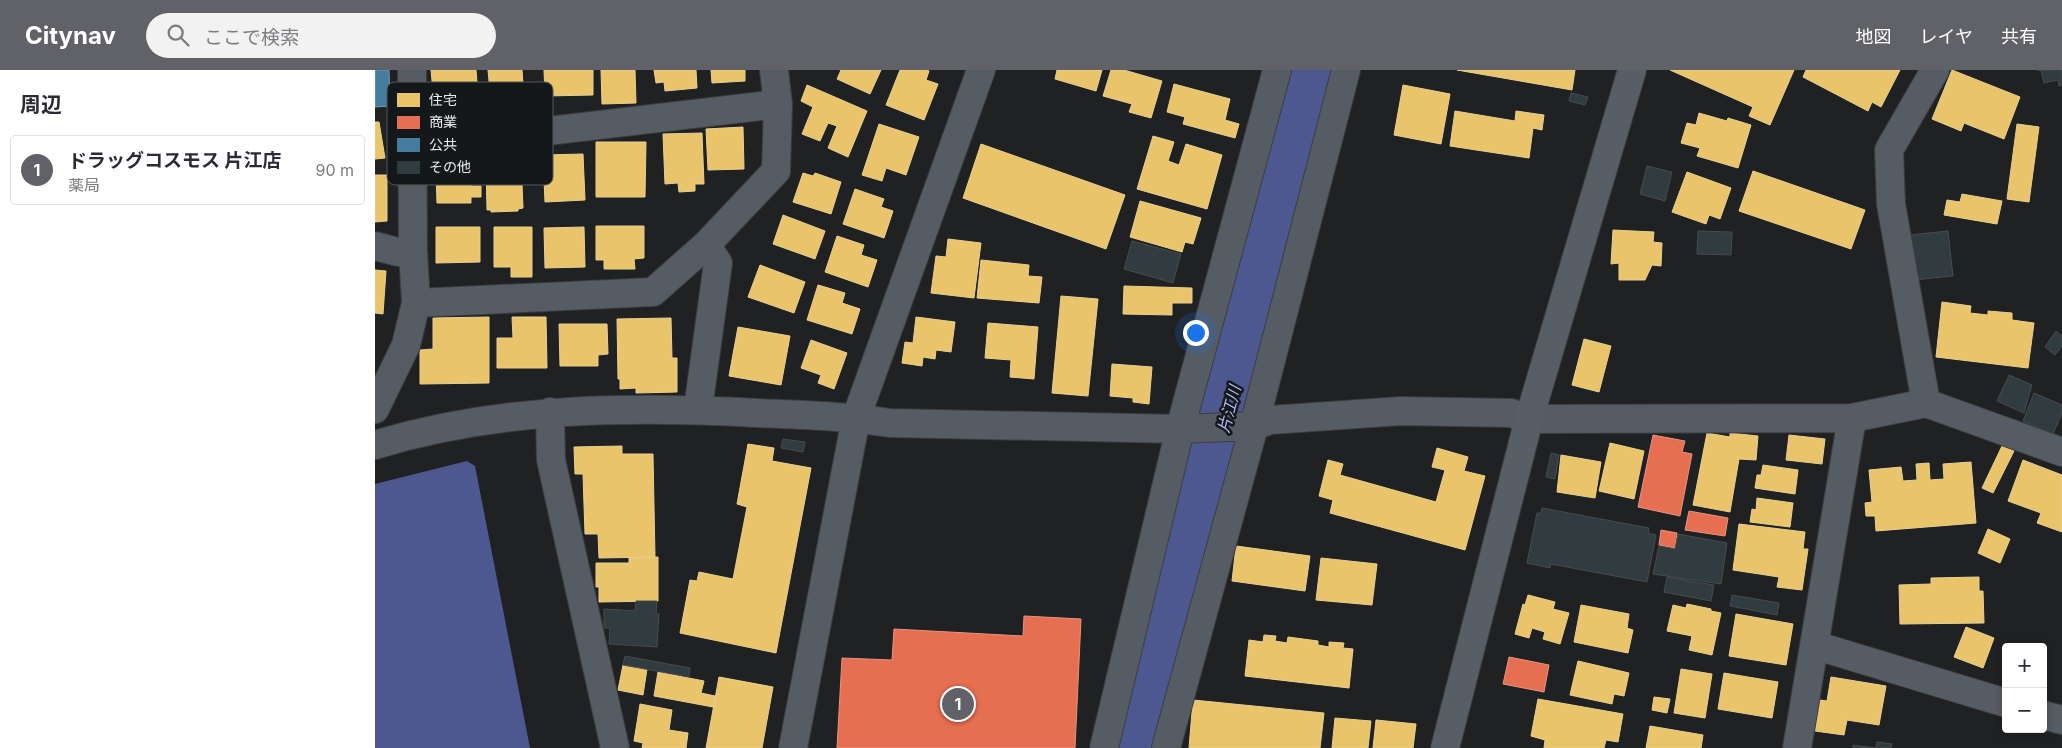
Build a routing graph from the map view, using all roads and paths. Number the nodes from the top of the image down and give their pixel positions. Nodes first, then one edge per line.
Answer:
1 (774, 70) edge
2 (981, 70) edge
3 (1277, 70) edge
4 (1346, 70) edge
5 (1632, 70) edge
6 (1935, 70) edge
7 (778, 104) junction
8 (553, 130) edge
9 (412, 185) edge
10 (706, 245) junction
11 (375, 246) edge
12 (413, 251) junction
13 (416, 303) junction
14 (1926, 403) junction
15 (375, 409) edge
16 (698, 409) junction
17 (550, 412) junction
18 (856, 418) junction
19 (1852, 418) junction
20 (1529, 419) junction
21 (1251, 426) junction
22 (1180, 429) junction
23 (375, 445) edge
24 (2062, 452) edge
25 (1814, 645) junction
26 (2002, 702) edge
27 (2047, 715) edge
28 (2062, 720) edge
29 (615, 748) edge
30 (793, 748) edge
31 (1104, 748) edge
32 (1166, 748) edge
33 (1445, 748) edge
34 (1797, 748) edge

1 - 7 street
2 - 18 street
3 - 22 street
4 - 21 street
5 - 20 street
6 - 14 street
7 - 8 street
7 - 10 street
9 - 12 street
10 - 13 street
10 - 16 street
11 - 12 street
12 - 13 street
13 - 15 street
14 - 19 street
14 - 24 street
16 - 17 street
16 - 18 street
17 - 23 street
17 - 29 street
18 - 22 street
18 - 30 street
19 - 20 street
19 - 25 street
20 - 21 street
20 - 33 street
21 - 22 street
21 - 32 street
22 - 31 street
25 - 26 street
25 - 34 street
27 - 28 street

